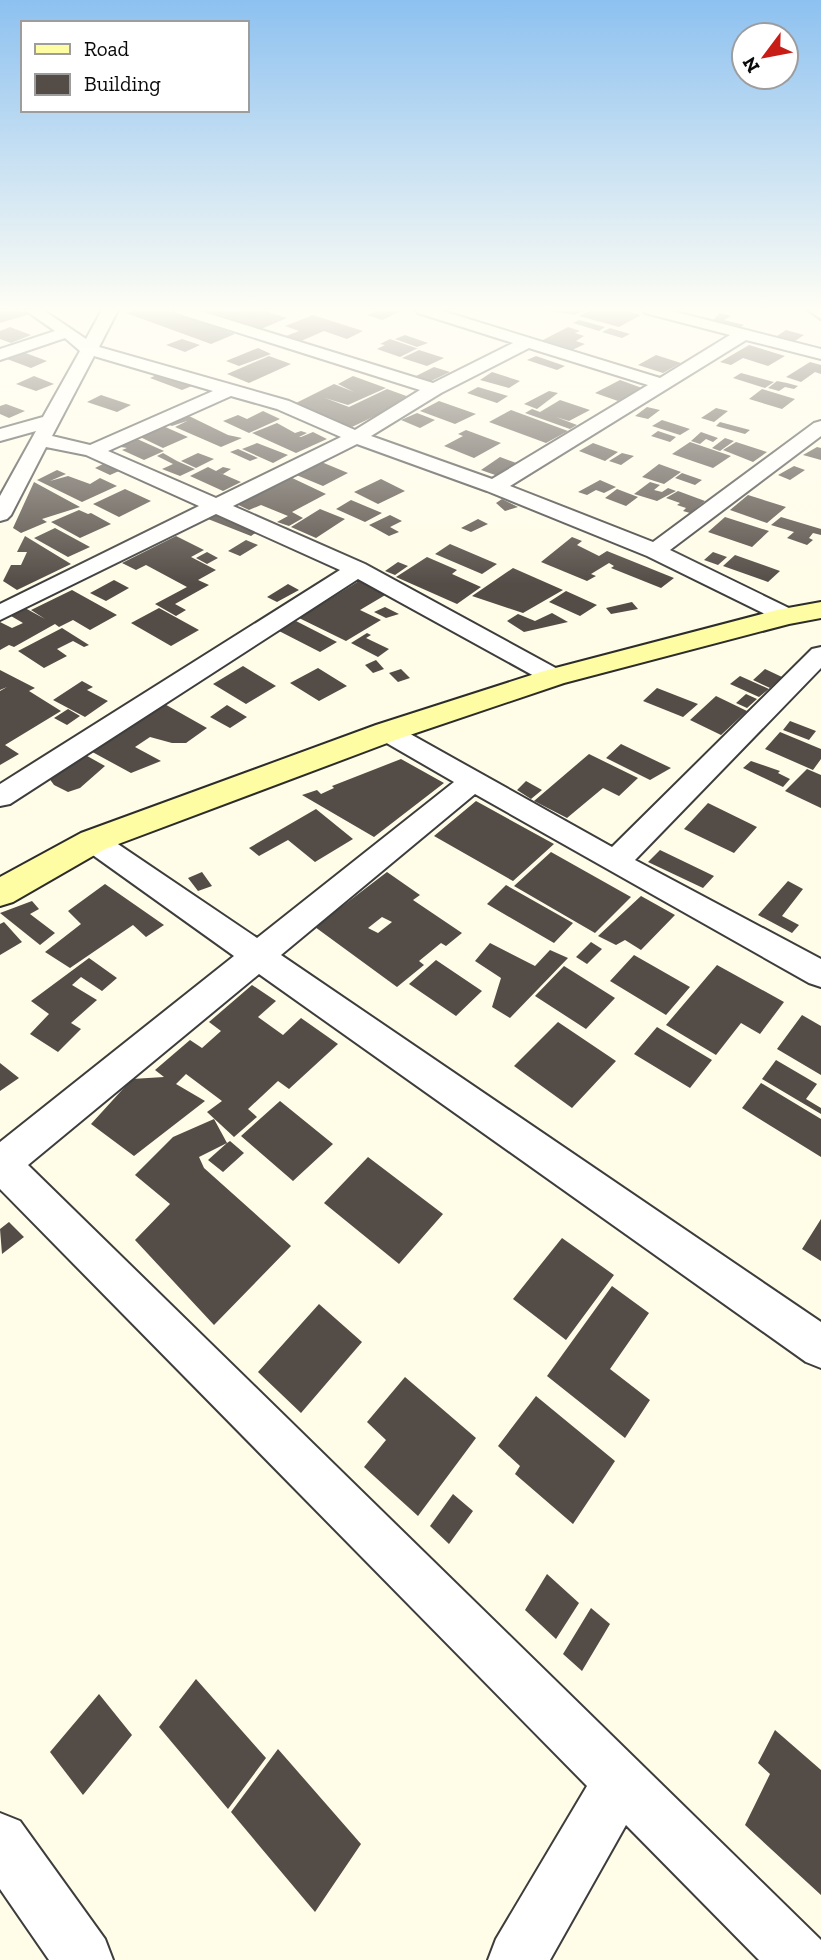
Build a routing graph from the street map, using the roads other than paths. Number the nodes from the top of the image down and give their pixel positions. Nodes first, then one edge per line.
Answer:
1 (59, 401) edge
2 (203, 401) edge
3 (270, 401) edge
4 (414, 401) edge
5 (634, 401) edge
6 (49, 421) junction
7 (821, 427) edge
8 (0, 435) edge
9 (356, 437) junction
10 (42, 440) junction
11 (92, 451) junction
12 (494, 487) junction
13 (214, 506) junction
14 (0, 515) edge
15 (655, 551) junction
16 (357, 569) junction
17 (821, 610) edge
18 (0, 613) edge
19 (787, 616) junction
20 (821, 654) edge
21 (554, 677) junction
22 (387, 732) junction
23 (472, 782) junction
24 (0, 797) edge
25 (93, 841) junction
26 (615, 863) junction
27 (0, 893) edge
28 (260, 954) junction
29 (821, 974) edge
30 (0, 1164) edge
31 (821, 1347) edge
32 (621, 1780) junction
33 (0, 1841) edge
34 (84, 1960) edge
35 (517, 1960) edge
36 (800, 1960) edge

1 - 6 street
2 - 11 street
3 - 9 street
4 - 9 street
5 - 12 street
6 - 8 street
6 - 10 street
7 - 15 street
9 - 12 street
9 - 13 street
10 - 11 street
10 - 14 street
11 - 13 street
12 - 15 street
13 - 16 street
13 - 18 street
15 - 19 street
16 - 21 street
16 - 24 street
17 - 19 street
19 - 21 street
20 - 26 street
21 - 22 street
22 - 23 street
22 - 25 street
23 - 26 street
23 - 28 street
25 - 27 street
25 - 28 street
26 - 29 street
28 - 30 street
28 - 31 street
30 - 32 street
32 - 35 street
32 - 36 street
33 - 34 street

